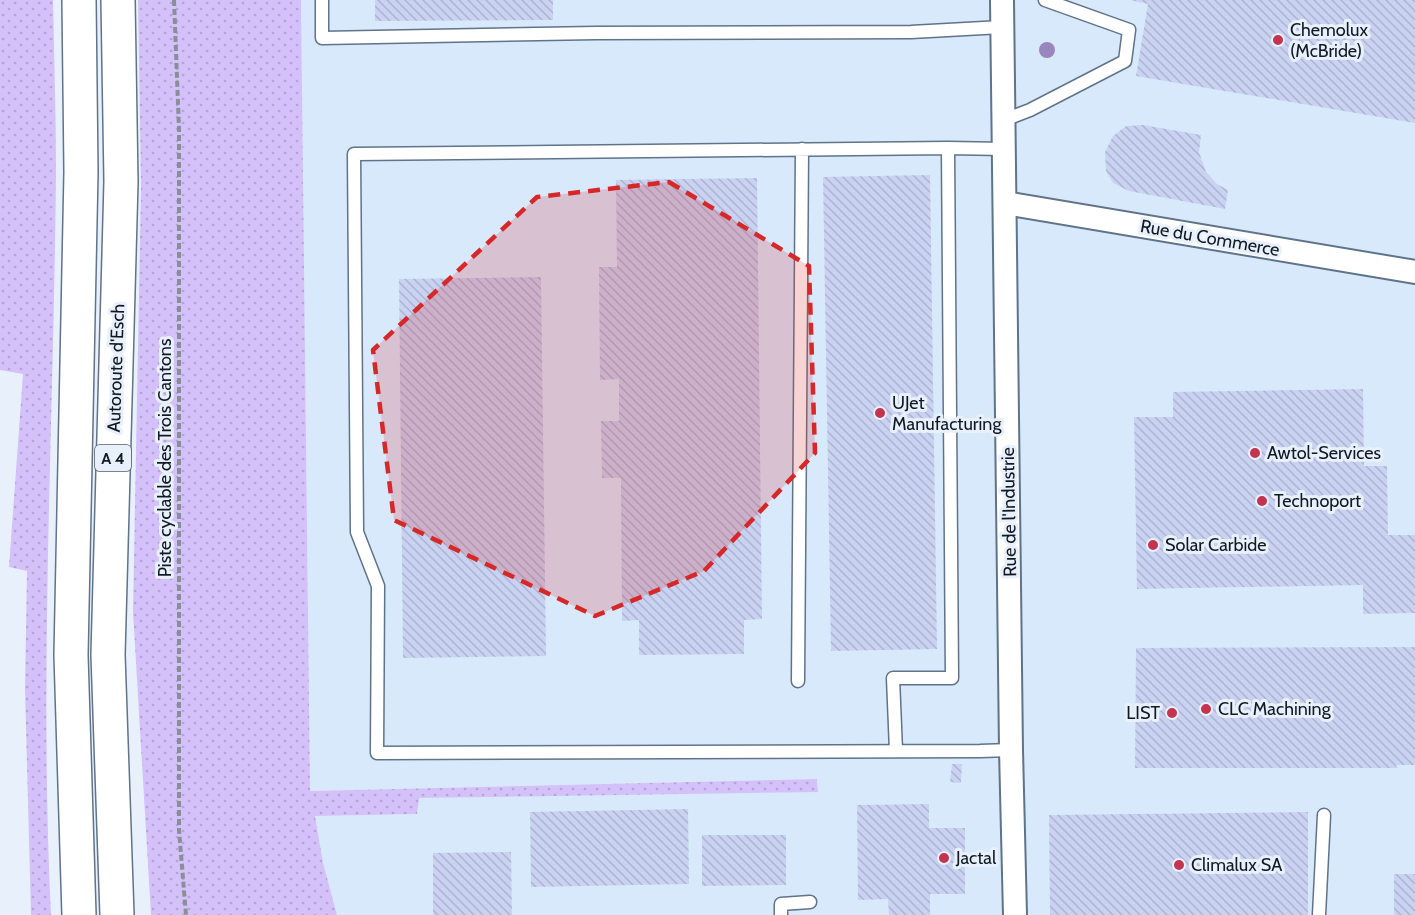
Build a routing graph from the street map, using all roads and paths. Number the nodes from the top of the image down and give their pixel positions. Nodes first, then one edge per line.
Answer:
1 (79, 0) edge
2 (118, 0) edge
3 (174, 0) edge
4 (322, 0) edge
5 (1002, 0) edge
6 (1045, 0) edge
7 (1002, 27) junction
8 (1004, 120) junction
9 (948, 148) junction
10 (802, 149) junction
11 (1004, 149) junction
12 (1005, 203) junction
13 (1415, 272) edge
14 (108, 655) junction
15 (798, 681) dead end
16 (1011, 750) junction
17 (896, 751) junction
18 (1324, 815) dead end
19 (810, 902) dead end
20 (79, 915) edge
21 (117, 915) edge
22 (135, 915) edge
23 (186, 915) edge
24 (781, 915) edge
25 (1016, 915) edge
26 (1319, 915) edge

1 - 20 highway, A 4
2 - 14 highway, Autoroute d'Esch / A 4
3 - 23 path, Piste cyclable des Trois Cantons
4 - 7 lane
5 - 7 street, Rue de l'Industrie
6 - 8 lane
7 - 8 street, Rue de l'Industrie
8 - 11 street, Rue de l'Industrie
9 - 10 lane
9 - 11 lane
9 - 17 lane
10 - 15 lane
10 - 17 lane
11 - 12 street, Rue de l'Industrie
12 - 13 street, Rue du Commerce
12 - 16 street, Rue de l'Industrie
14 - 21 highway, Autoroute d'Esch / A 4
14 - 22 highway, A 4
16 - 17 lane
16 - 25 street, Rue de l'Industrie
18 - 26 lane
19 - 24 lane

